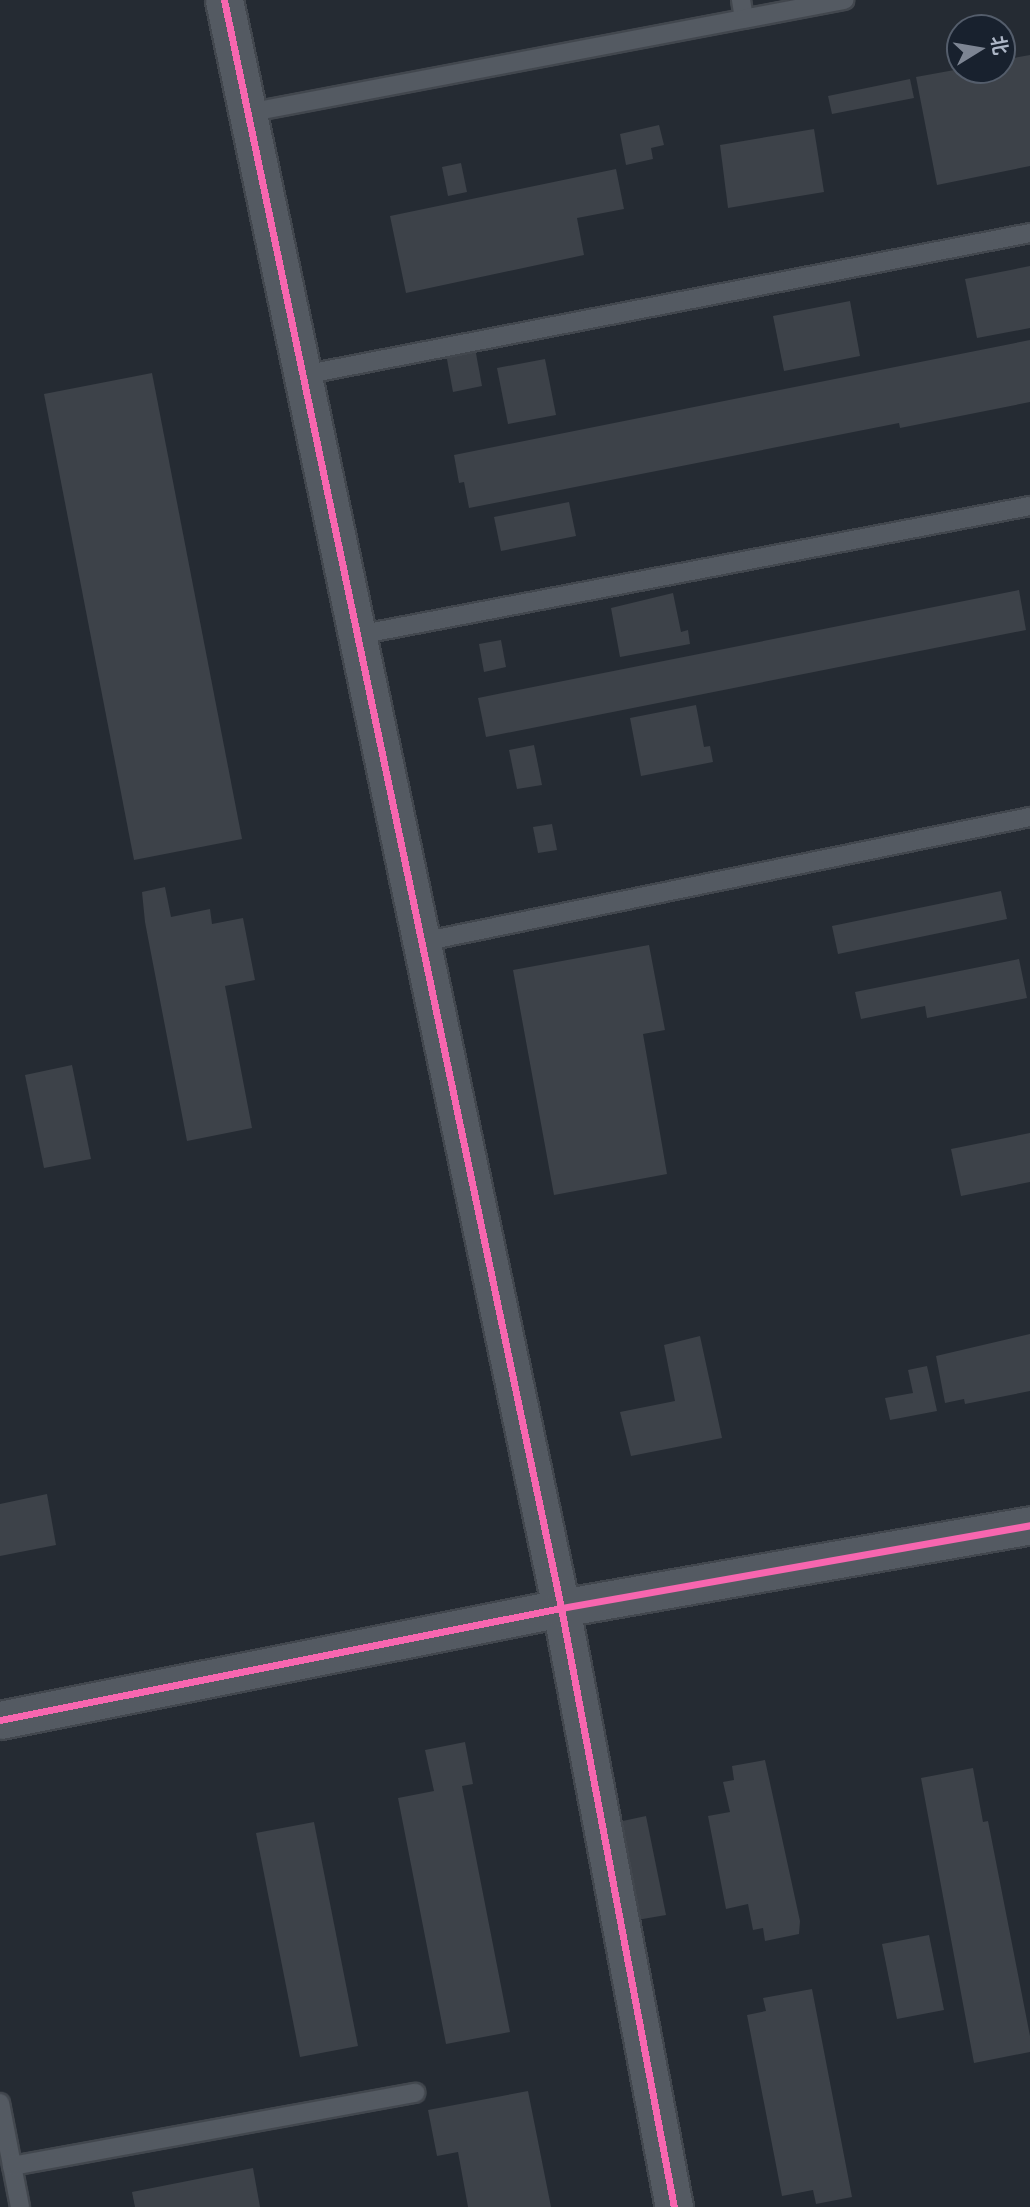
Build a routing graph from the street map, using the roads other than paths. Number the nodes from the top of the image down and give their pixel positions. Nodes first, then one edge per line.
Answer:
1 (224, 0) edge
2 (741, 0) edge
3 (844, 0) edge
4 (744, 19) junction
5 (247, 113) junction
6 (1030, 233) edge
7 (303, 375) junction
8 (1030, 506) edge
9 (358, 635) junction
10 (1030, 817) edge
11 (422, 942) junction
12 (1030, 1525) edge
13 (561, 1608) junction
14 (0, 1720) edge
15 (415, 2093) dead end
16 (0, 2103) edge
17 (12, 2166) junction
18 (19, 2207) edge
19 (674, 2207) edge

1 - 5 street
2 - 4 lane
3 - 4 lane
4 - 5 lane
5 - 7 street
6 - 7 lane
7 - 9 street
8 - 9 lane
9 - 11 street
10 - 11 lane
11 - 13 street
12 - 13 street
13 - 14 street
13 - 19 street
15 - 17 lane
16 - 17 lane
17 - 18 lane

